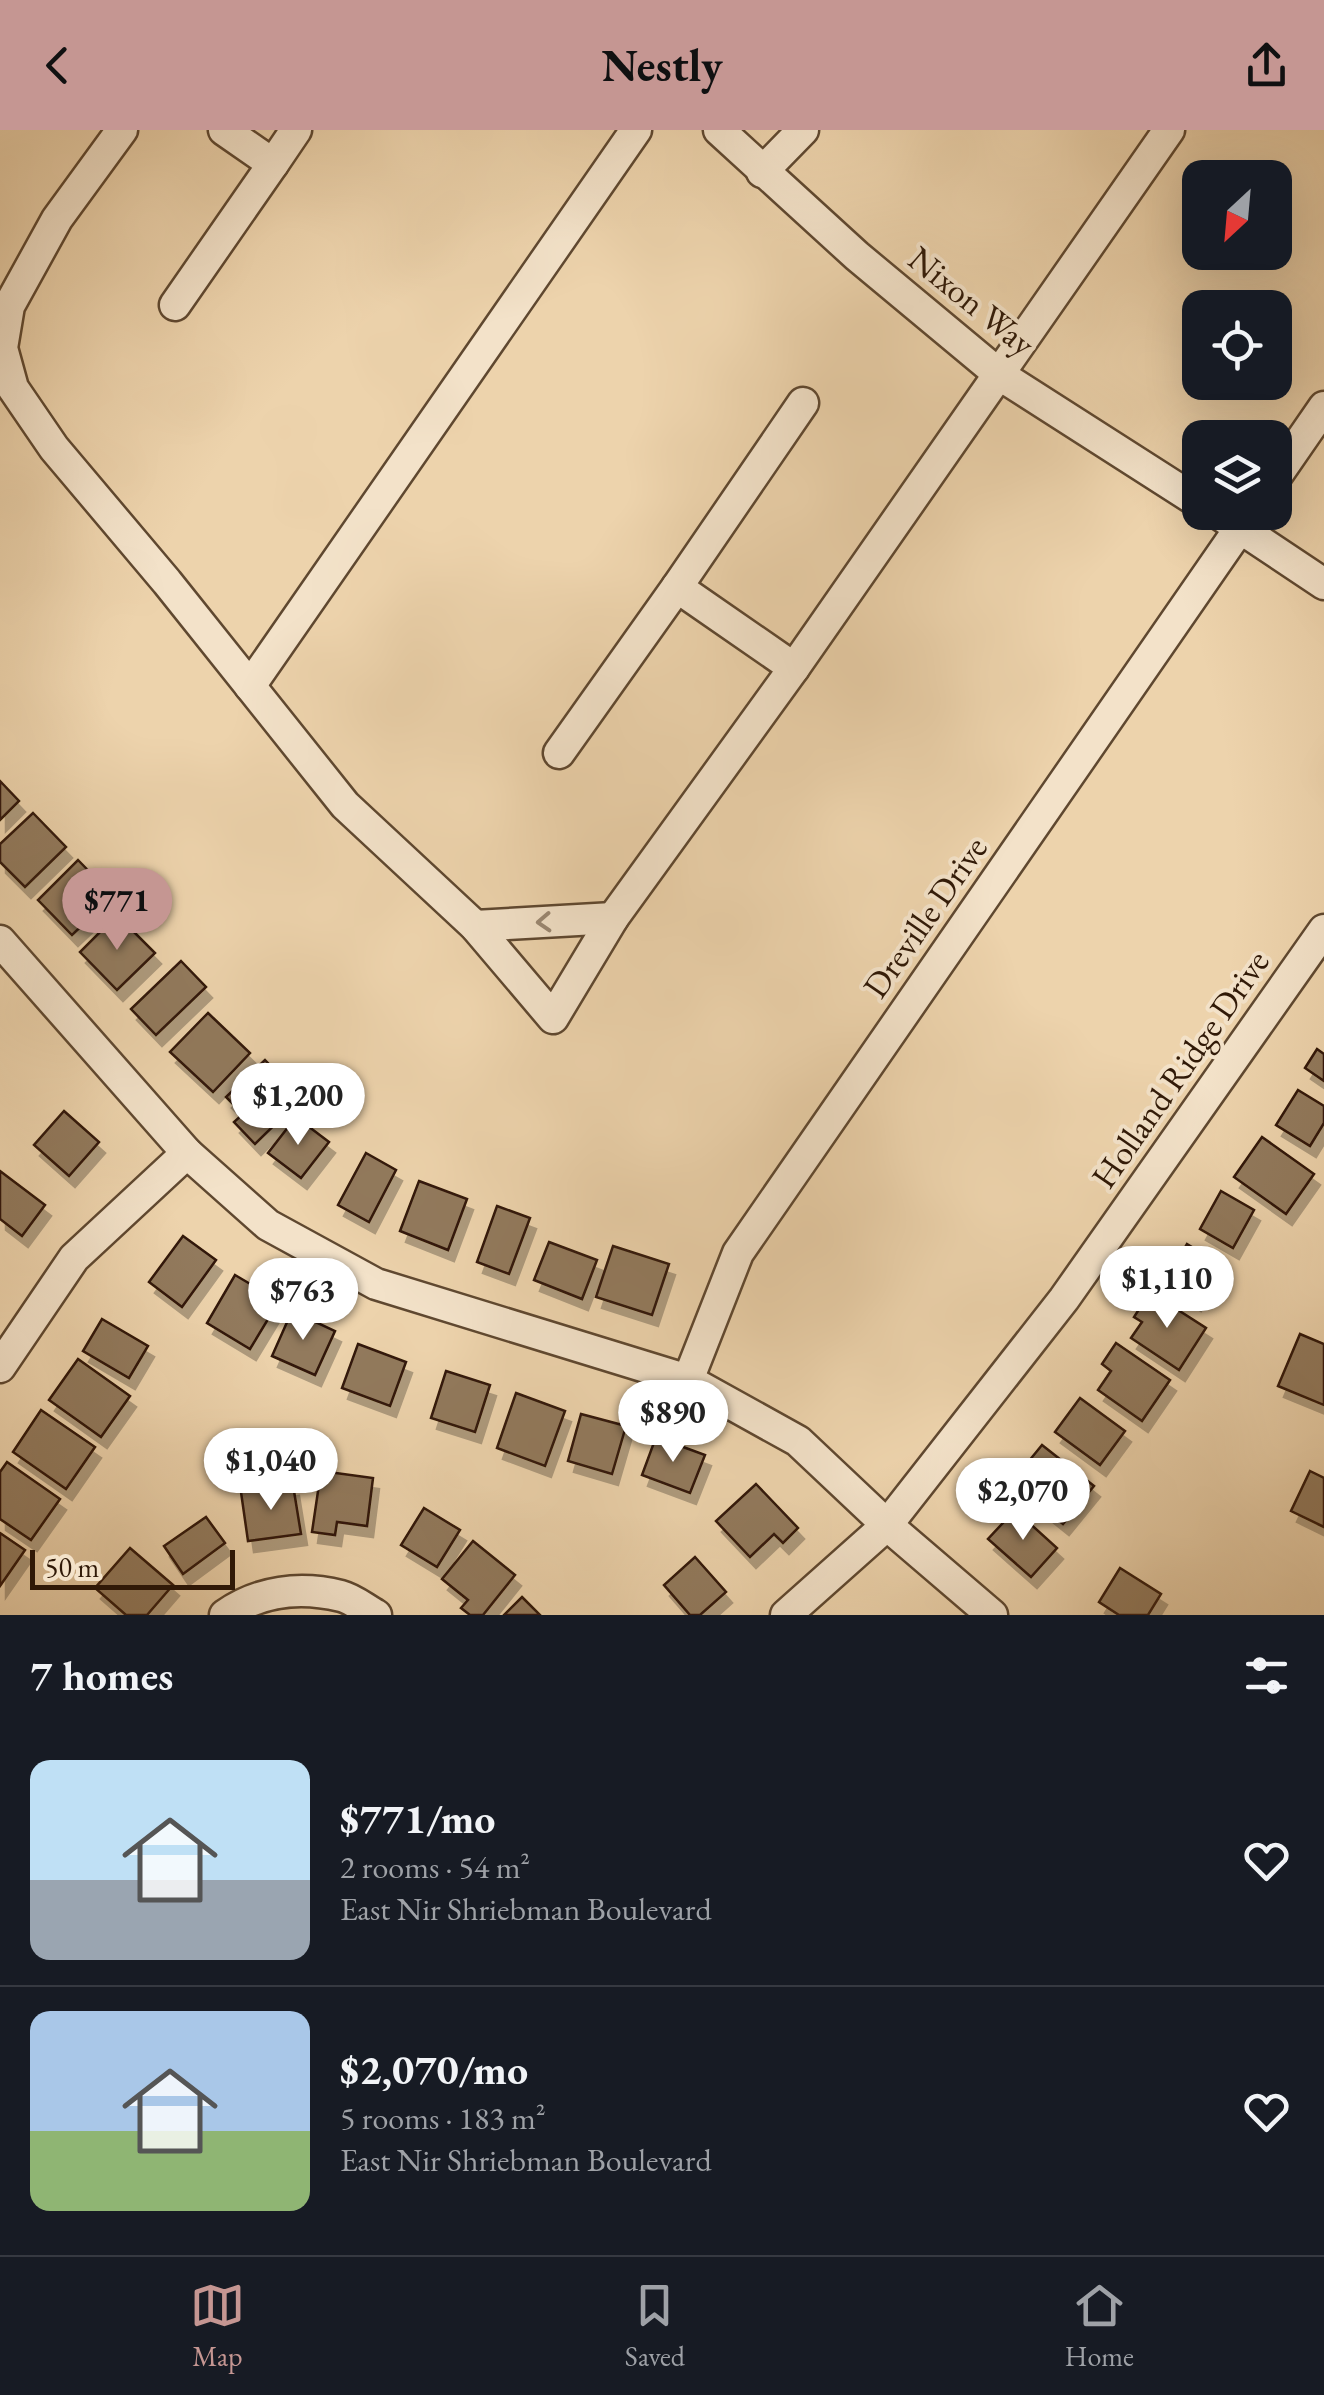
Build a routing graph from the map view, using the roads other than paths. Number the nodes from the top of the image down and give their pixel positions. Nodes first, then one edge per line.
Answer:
1 (122, 130) edge
2 (224, 130) edge
3 (296, 130) edge
4 (636, 130) edge
5 (720, 130) edge
6 (802, 130) edge
7 (1169, 130) edge
8 (273, 164) junction
9 (762, 172) junction
10 (175, 305) dead end
11 (1000, 375) junction
12 (803, 403) dead end
13 (1324, 408) edge
14 (1292, 454) edge
15 (1182, 491) edge
16 (1228, 530) edge
17 (1252, 530) edge
18 (1324, 584) edge
19 (677, 587) junction
20 (794, 668) junction
21 (250, 686) junction
22 (559, 753) dead end
23 (613, 918) junction
24 (475, 926) junction
25 (1324, 930) edge
26 (0, 941) edge
27 (187, 1153) junction
28 (0, 1367) edge
29 (688, 1380) junction
30 (887, 1525) junction
31 (225, 1615) edge
32 (376, 1615) edge
33 (786, 1615) edge
34 (992, 1615) edge

1 - 21 street
2 - 8 street
3 - 8 street
4 - 21 street
5 - 9 street, Nixon Way
6 - 9 street
7 - 11 street
8 - 10 street
9 - 11 street, Nixon Way
11 - 15 street, Nixon Way
11 - 20 street
12 - 19 street
13 - 14 street
16 - 29 street, Dreville Drive
17 - 18 street
19 - 20 street
19 - 22 street
20 - 23 street
21 - 24 street
23 -> 24 street
23 - 24 street
25 - 30 street, Holland Ridge Drive
26 - 27 street
27 - 28 street
27 - 29 street
29 - 30 street
30 - 33 street, Holland Ridge Drive
30 - 34 street
31 - 32 street

